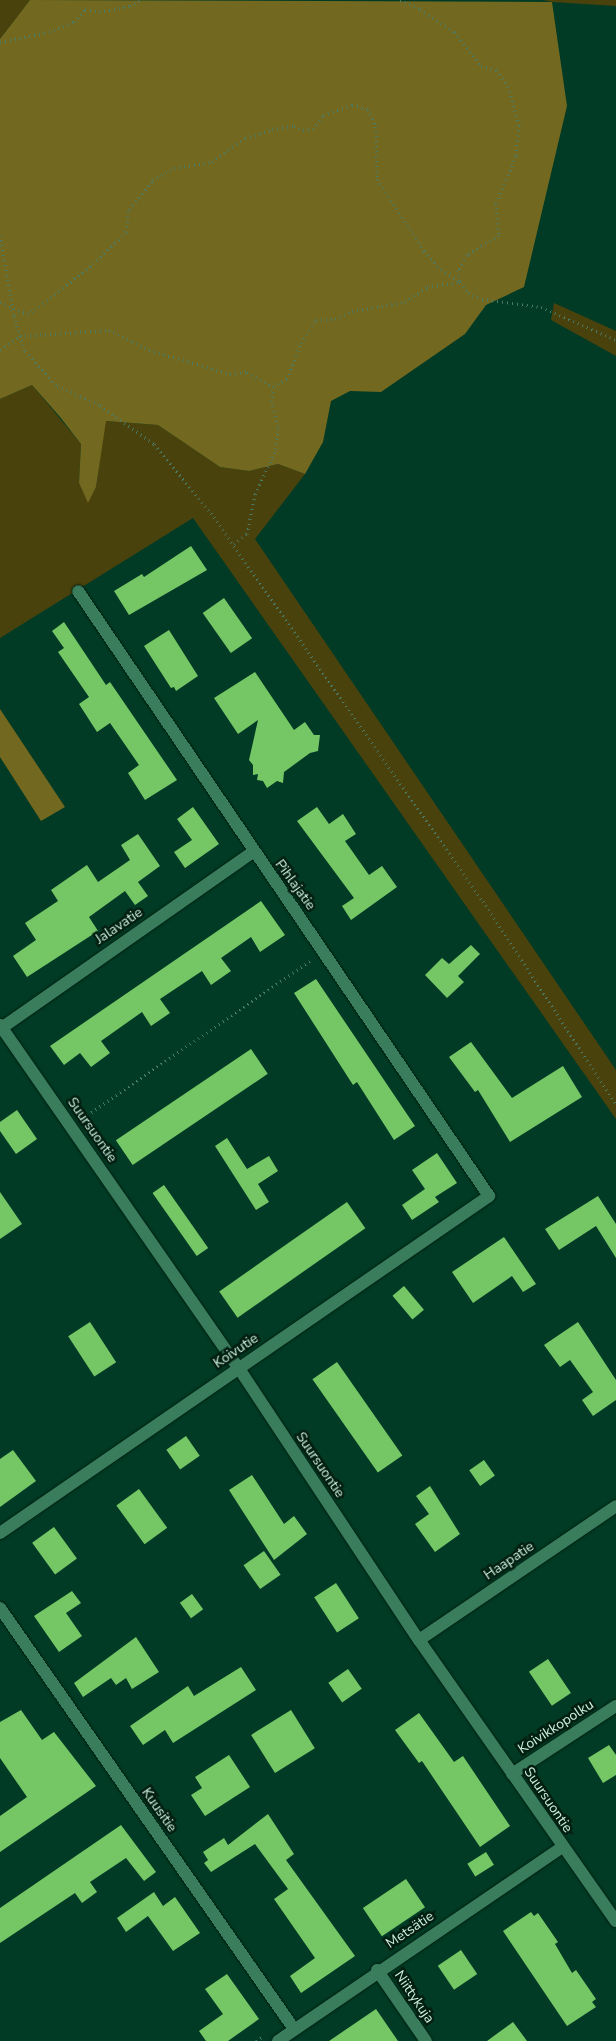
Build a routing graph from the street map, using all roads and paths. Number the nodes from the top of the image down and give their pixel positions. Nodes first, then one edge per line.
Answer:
1 (141, 0) edge
2 (400, 0) edge
3 (0, 42) edge
4 (0, 235) edge
5 (460, 282) junction
6 (0, 302) edge
7 (13, 308) junction
8 (20, 336) junction
9 (616, 340) edge
10 (0, 350) edge
11 (272, 387) junction
12 (234, 544) junction
13 (78, 591) dead end
14 (253, 852) junction
15 (325, 950) junction
16 (1, 1026) edge
17 (616, 1104) edge
18 (83, 1119) dead end
19 (489, 1196) joint
20 (238, 1367) junction
21 (616, 1506) edge
22 (0, 1533) edge
23 (0, 1608) edge
24 (419, 1640) junction
25 (616, 1706) edge
26 (512, 1774) junction
27 (562, 1847) junction
28 (616, 1921) edge
29 (377, 1970) junction
30 (294, 2029) junction
31 (278, 2041) edge
32 (426, 2041) edge

1 - 3 path
2 - 5 path
4 - 7 path
5 - 7 path
5 - 9 path
5 - 11 path
6 - 7 path
7 - 8 path
8 - 10 path
8 - 11 path
8 - 12 path
11 - 12 path
12 - 17 path
13 - 14 street, Pihlajatie
14 - 15 street, Pihlajatie
14 - 16 street, Jalavatie
15 - 18 path
15 - 19 street, Pihlajatie
16 - 20 street, Suursuontie
19 - 20 street, Koivutie
20 - 22 street, Koivutie
20 - 24 street, Suursuontie
21 - 24 street, Haapatie
23 - 30 street, Kuusitie
24 - 26 street, Suursuontie
25 - 26 street, Koivikkopolku
26 - 27 street, Suursuontie
27 - 28 street, Suursuontie
27 - 29 street, Metsätie
29 - 30 street, Metsätie
29 - 32 street, Niittykuja
30 - 31 street, Metsätie

